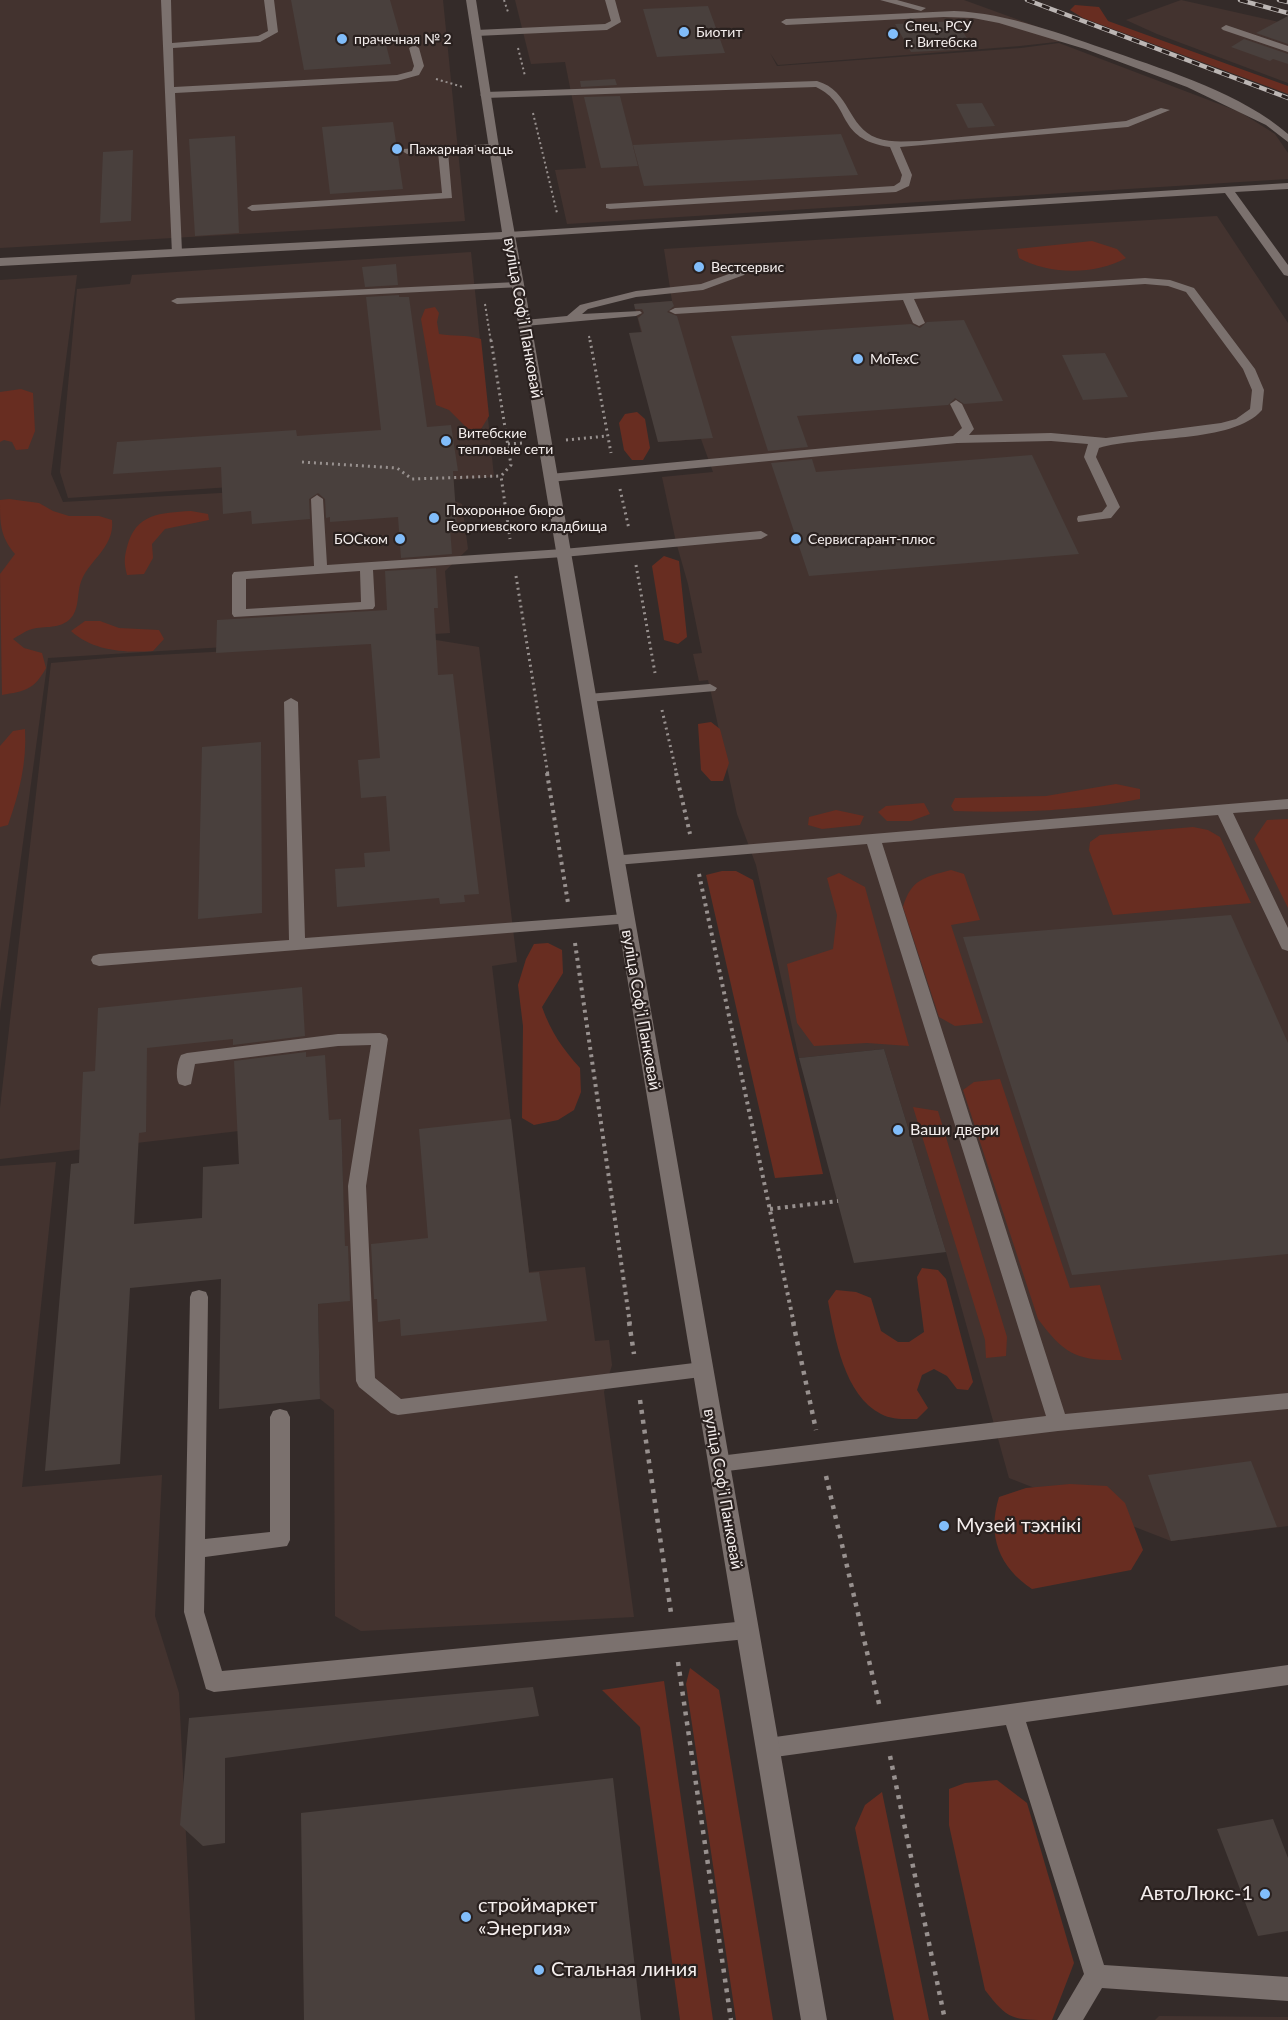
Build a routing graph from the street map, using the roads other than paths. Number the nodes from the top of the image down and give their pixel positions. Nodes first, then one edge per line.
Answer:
1 (166, 0) edge
2 (269, 0) edge
3 (471, 0) edge
4 (610, 0) edge
5 (885, 0) edge
6 (952, 13) junction
7 (786, 22) dead end
8 (1226, 28) dead end
9 (476, 33) junction
10 (167, 46) junction
11 (414, 48) dead end
12 (1288, 49) edge
13 (169, 90) junction
14 (485, 95) junction
15 (1165, 111) dead end
16 (1288, 139) edge
17 (894, 144) junction
18 (493, 147) junction
19 (443, 149) junction
20 (407, 151) dead end
21 (1288, 186) edge
22 (1228, 190) junction
23 (609, 206) dead end
24 (252, 208) dead end
25 (508, 235) junction
26 (176, 252) junction
27 (0, 262) edge
28 (740, 273) dead end
29 (1288, 273) edge
30 (517, 285) junction
31 (907, 296) junction
32 (177, 301) dead end
33 (675, 311) dead end
34 (636, 313) dead end
35 (568, 320) junction
36 (525, 323) junction
37 (919, 323) dead end
38 (956, 404) dead end
39 (957, 439) junction
40 (1106, 442) junction
41 (550, 478) junction
42 (317, 499) dead end
43 (1083, 519) dead end
44 (762, 535) dead end
45 (563, 553) junction
46 (366, 566) junction
47 (321, 569) junction
48 (710, 688) dead end
49 (588, 698) junction
50 (291, 702) dead end
51 (1288, 804) edge
52 (1223, 809) junction
53 (873, 839) junction
54 (616, 861) junction
55 (626, 919) junction
56 (297, 945) junction
57 (1288, 945) edge
58 (99, 960) dead end
59 (185, 1080) dead end
60 (199, 1297) dead end
61 (702, 1370) junction
62 (1288, 1401) edge
63 (280, 1417) dead end
64 (1058, 1423) junction
65 (719, 1464) junction
66 (195, 1549) junction
67 (747, 1630) junction
68 (1288, 1675) edge
69 (1013, 1714) junction
70 (768, 1748) junction
71 (1096, 1976) junction
72 (1288, 1989) edge
73 (814, 2020) edge
74 (1069, 2020) edge

1 - 10 lane
2 - 10 lane
3 - 9 street, вуліца Софʼі Панковай
4 - 9 lane
5 - 6 lane
6 - 7 lane
6 - 16 lane
8 - 12 lane
9 - 14 street, вуліца Софʼі Панковай
10 - 13 lane
11 - 13 lane
13 - 26 lane
14 - 17 lane
14 - 18 street, вуліца Софʼі Панковай
15 - 17 lane
17 - 23 lane
18 - 19 lane
18 - 25 street, вуліца Софʼі Панковай
19 - 20 lane
19 - 24 lane
21 - 22 lane
22 - 25 lane
22 - 29 lane
25 - 26 street
25 - 30 street, вуліца Софʼі Панковай
26 - 27 street
28 - 35 lane
30 - 32 lane
30 - 36 street, вуліца Софʼі Панковай
31 - 33 lane
31 - 37 lane
31 - 40 lane
34 - 35 lane
35 - 36 lane
36 - 41 street, вуліца Софʼі Панковай
38 - 39 lane
39 - 40 lane
39 - 41 lane
40 - 43 lane
41 - 45 street, вуліца Софʼі Панковай
42 - 47 lane
44 - 45 lane
45 - 46 lane
45 - 49 street, вуліца Софʼі Панковай
46 - 47 lane
46 - 47 lane
48 - 49 lane
49 - 54 street, вуліца Софʼі Панковай
50 - 56 lane
51 - 52 lane
52 - 53 lane
52 - 57 lane
53 - 54 lane
53 - 64 lane
54 - 55 street, вуліца Софʼі Панковай
55 - 56 lane
55 - 61 street, вуліца Софʼі Панковай
56 - 58 lane
59 - 61 lane
60 - 66 lane
61 - 65 street, вуліца Софʼі Панковай
62 - 64 lane
63 - 66 lane
64 - 65 lane
65 - 67 street, вуліца Софʼі Панковай
66 - 67 lane
67 - 70 street, вуліца Софʼі Панковай
68 - 69 lane
69 - 70 lane
69 - 71 lane
70 - 73 street, вуліца Софʼі Панковай
71 - 72 lane
71 - 74 lane

